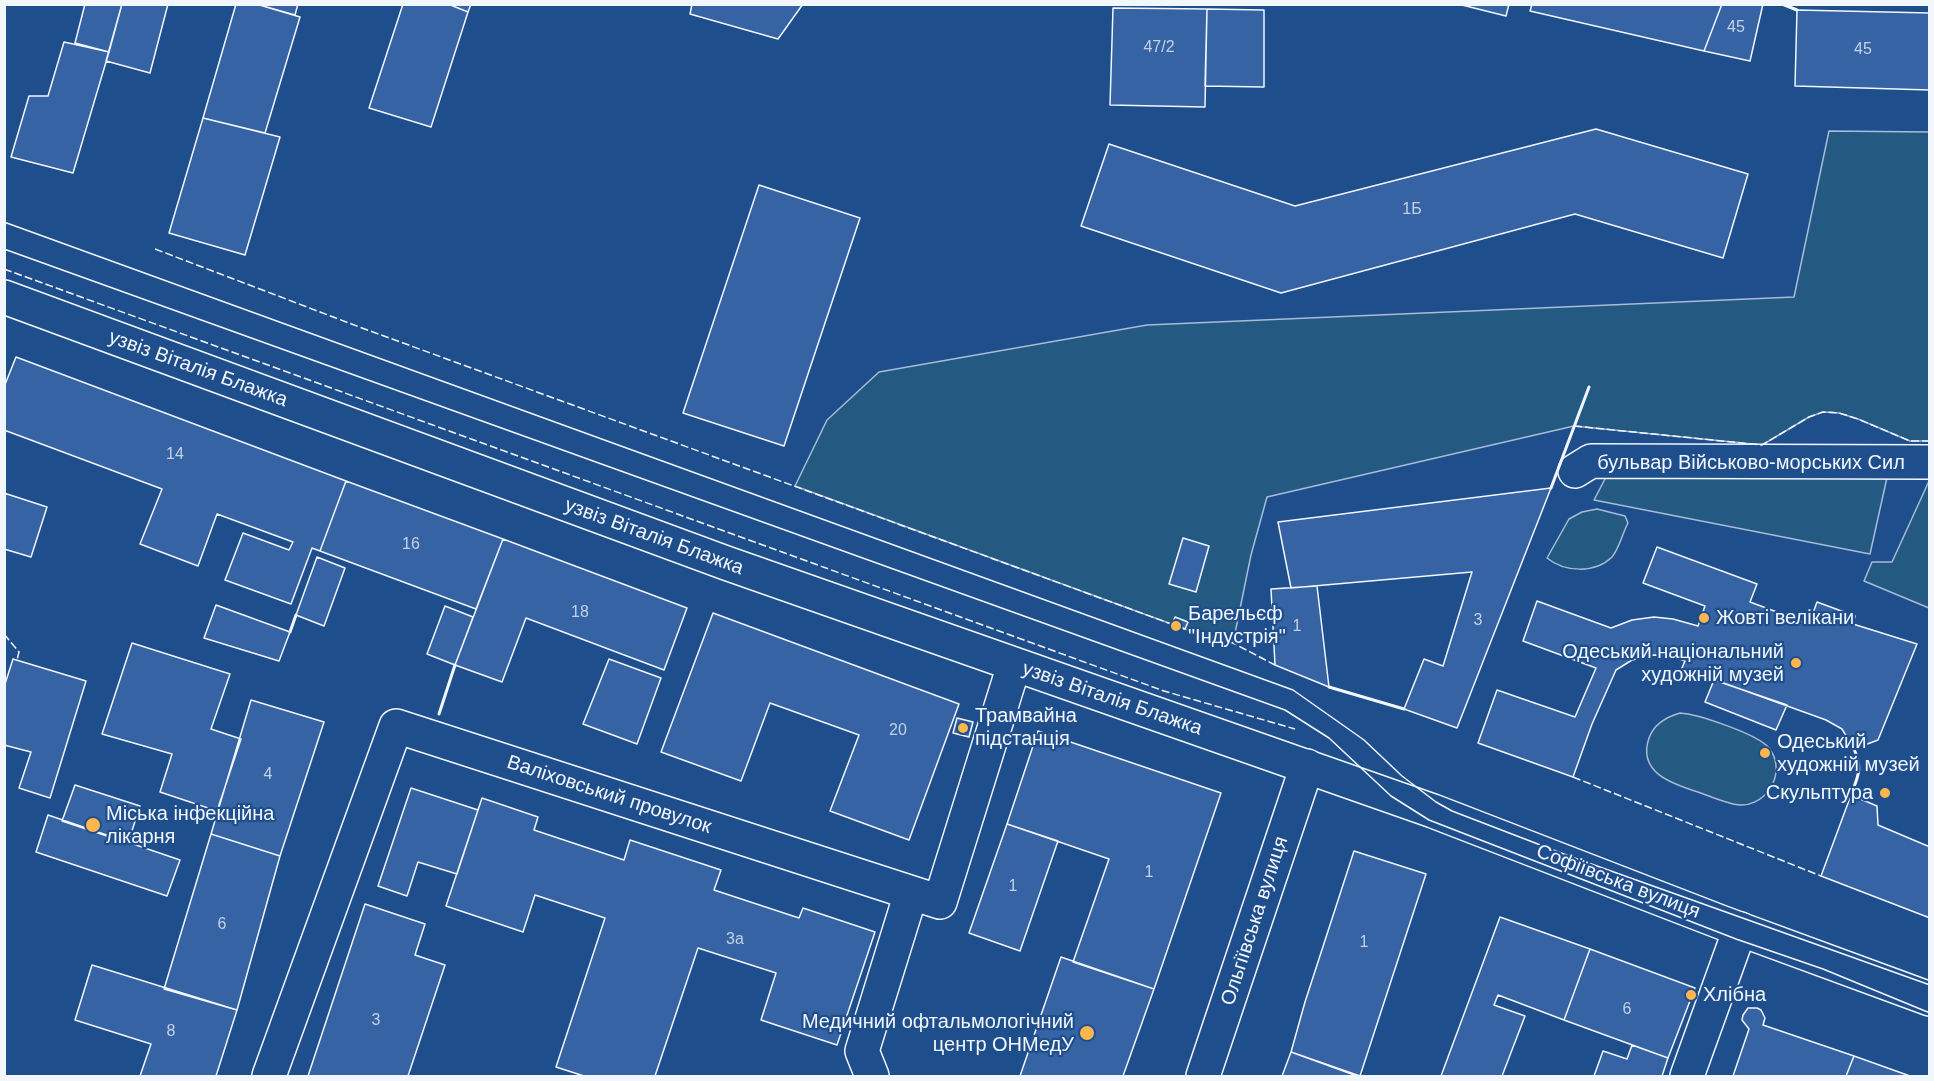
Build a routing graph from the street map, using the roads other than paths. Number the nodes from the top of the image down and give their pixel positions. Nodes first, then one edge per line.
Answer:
1 (4, 297) edge
2 (1929, 462) edge
3 (1575, 471) dead end
4 (1014, 665) junction
5 (1307, 766) junction
6 (911, 893) junction
7 (1740, 929) junction
8 (1929, 999) edge
9 (269, 1077) edge
10 (872, 1077) edge
11 (1203, 1077) edge
12 (1687, 1077) edge

1 - 4 main road, узвіз Віталія Блажка
2 - 3 main road, бульвар Військово-морських Сил
4 - 5 main road, узвіз Віталія Блажка
4 - 6 main road, Валіховський провулок
5 - 7 main road, Софіївська вулиця
5 - 11 main road, Ольгіївська вулиця
6 - 9 main road, Валіховський провулок
6 - 10 main road
7 - 8 main road, Софіївська вулиця
7 - 12 main road

